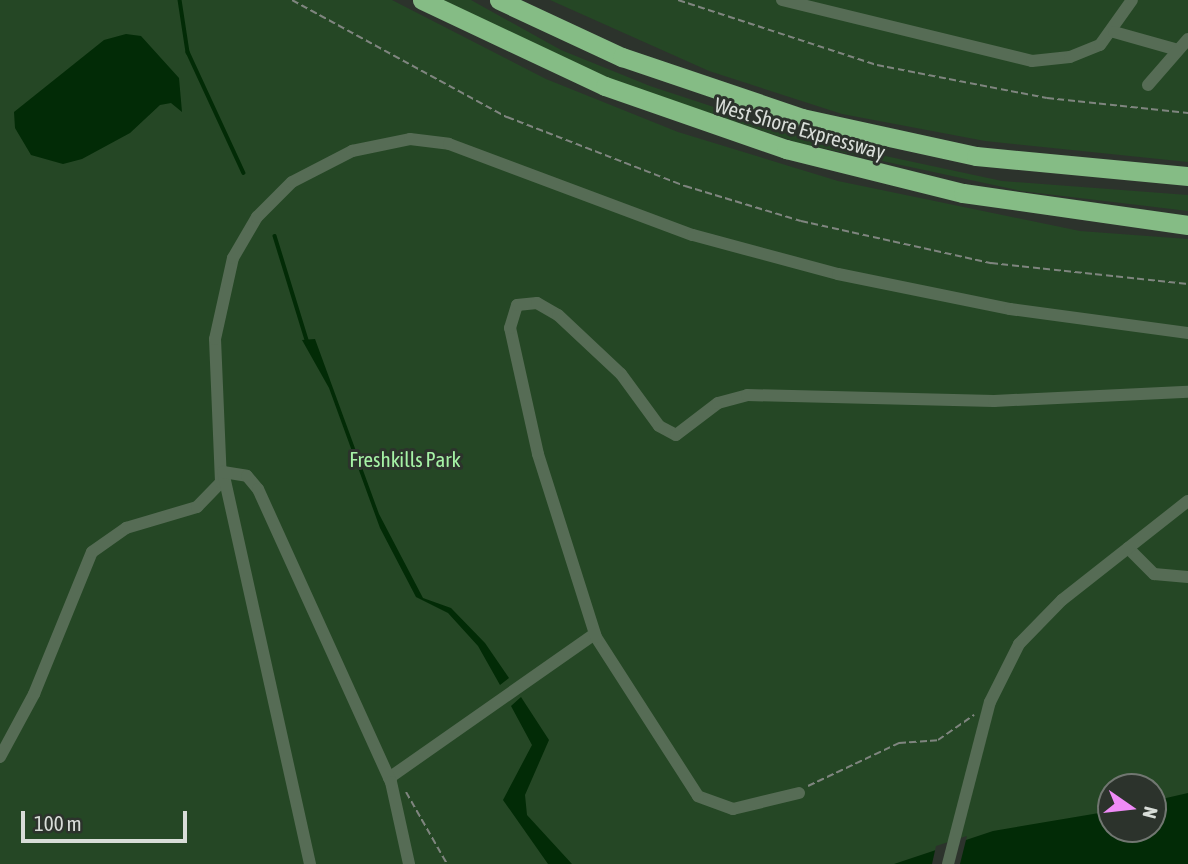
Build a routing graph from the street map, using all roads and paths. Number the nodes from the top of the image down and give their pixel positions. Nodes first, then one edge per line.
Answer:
1 (292, 0) edge
2 (422, 0) edge
3 (499, 0) edge
4 (526, 0) edge
5 (678, 0) edge
6 (782, 0) edge
7 (1132, 0) edge
8 (1114, 32) junction
9 (1188, 39) edge
10 (1178, 50) junction
11 (1148, 85) dead end
12 (710, 89) junction
13 (1188, 113) edge
14 (1188, 176) edge
15 (1188, 225) edge
16 (1188, 284) edge
17 (1188, 333) edge
18 (1188, 392) edge
19 (223, 472) junction
20 (1188, 501) edge
21 (1128, 548) junction
22 (1188, 577) edge
23 (595, 634) junction
24 (986, 714) junction
25 (0, 757) edge
26 (390, 778) junction
27 (799, 793) joint
28 (310, 864) edge
29 (409, 864) edge
30 (447, 864) edge
31 (948, 864) edge

1 - 16 path
2 - 15 highway, West Shore Expressway
3 - 12 highway, West Shore Expressway
4 - 12 highway
5 - 13 path
6 - 8 lane
7 - 8 lane
8 - 10 lane
9 - 10 lane
10 - 11 lane
12 - 14 highway, West Shore Expressway
17 - 19 lane
18 - 23 lane
19 - 25 lane
19 - 26 lane
19 - 28 lane
20 - 21 lane
21 - 22 lane
21 - 24 lane
23 - 26 lane
23 - 27 lane
24 - 27 path
24 - 31 lane
26 - 29 lane
26 - 30 path

